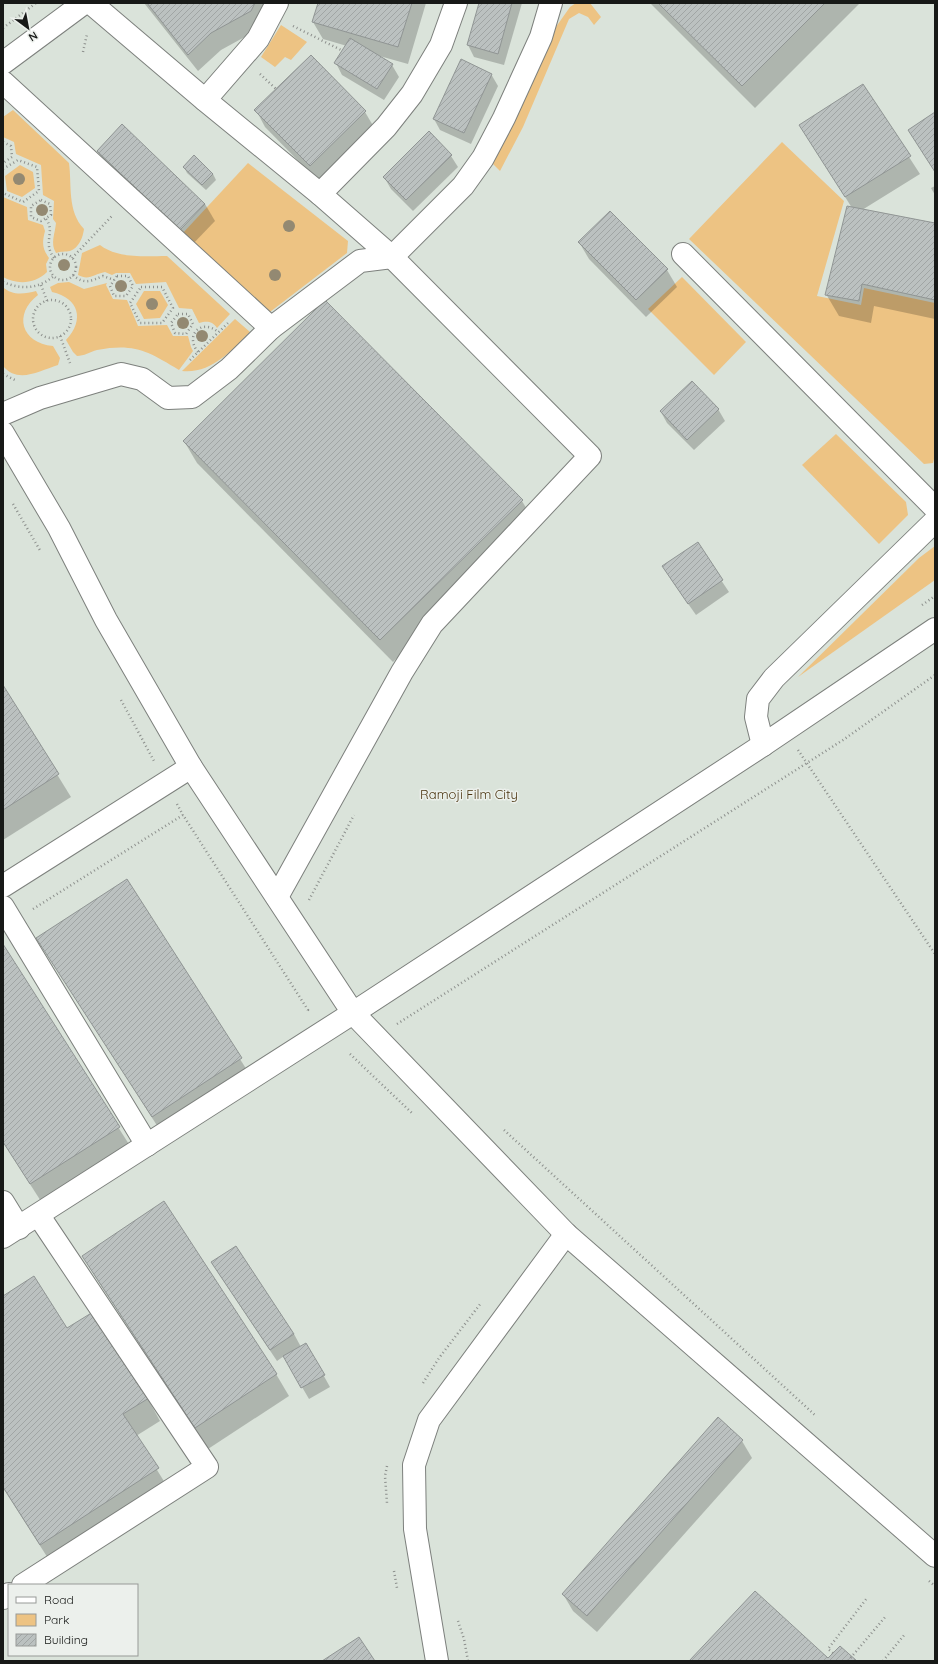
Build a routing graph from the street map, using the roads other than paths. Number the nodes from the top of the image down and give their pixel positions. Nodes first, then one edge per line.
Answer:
1 (84, 3) edge
2 (91, 3) edge
3 (456, 3) edge
4 (551, 3) edge
5 (274, 9) edge
6 (3, 63) edge
7 (3, 82) edge
8 (205, 100) junction
9 (320, 194) junction
10 (683, 254) dead end
11 (392, 257) junction
12 (271, 328) junction
13 (3, 414) edge
14 (3, 433) edge
15 (935, 508) edge
16 (935, 521) edge
17 (935, 629) edge
18 (763, 745) junction
19 (191, 767) junction
20 (3, 886) edge
21 (277, 897) junction
22 (8, 915) edge
23 (353, 1013) junction
24 (147, 1145) junction
25 (3, 1202) edge
26 (39, 1216) junction
27 (11, 1233) edge
28 (566, 1234) junction
29 (935, 1556) edge
30 (25, 1584) edge
31 (438, 1661) edge

1 - 6 lane
2 - 8 lane
3 - 9 lane
4 - 11 lane
5 - 8 lane
7 - 12 lane
8 - 9 lane
9 - 11 lane
10 - 15 lane
11 - 12 lane
11 - 21 lane
12 - 13 lane
14 - 19 lane
16 - 18 lane
17 - 18 lane
18 - 23 lane
19 - 20 lane
19 - 21 lane
21 - 23 lane
22 - 24 lane
23 - 24 lane
23 - 28 lane
24 - 26 lane
25 - 27 lane
26 - 27 lane
26 - 30 lane
28 - 29 lane
28 - 31 lane

